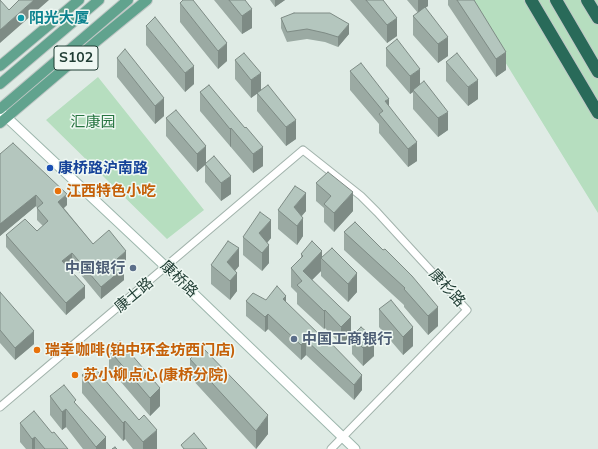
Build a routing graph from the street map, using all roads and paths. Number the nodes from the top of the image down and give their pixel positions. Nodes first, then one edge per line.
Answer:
1 (79, 0) edge
2 (99, 0) edge
3 (128, 0) edge
4 (147, 0) edge
5 (531, 0) edge
6 (556, 0) edge
7 (587, 0) edge
8 (598, 18) edge
9 (0, 66) edge
10 (598, 72) edge
11 (0, 84) edge
12 (598, 114) edge
13 (2, 115) edge
14 (303, 150) joint
15 (166, 267) junction
16 (0, 407) edge
17 (342, 437) junction
18 (330, 449) edge
19 (355, 449) edge

1 - 9 main road, S102
2 - 11 main road
3 - 13 main road
4 - 13 main road, S102
5 - 12 highway
6 - 10 highway
7 - 8 highway
13 - 15 main road, 康桥路
14 - 15 street, 康士路
14 - 17 street, 康杉路
15 - 16 street, 康士路
15 - 17 main road, 康桥路
17 - 18 street, 康杉路
17 - 19 main road, 康桥路

